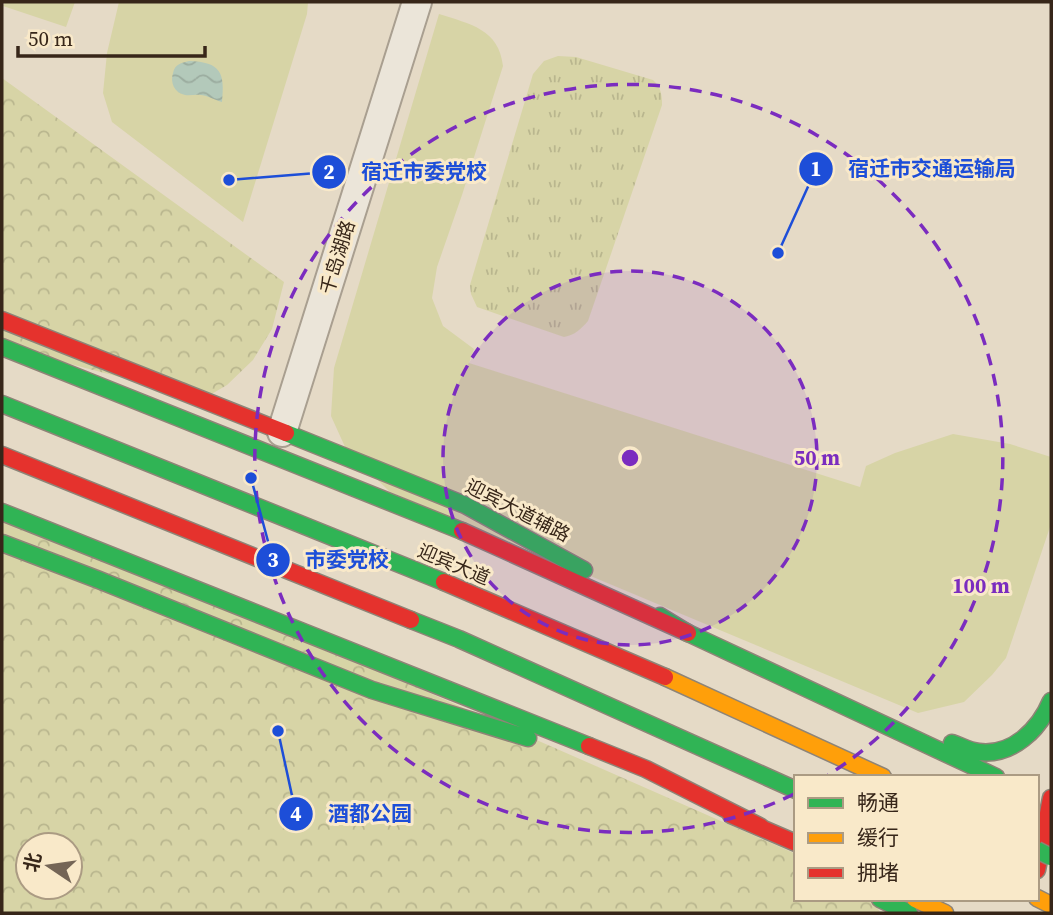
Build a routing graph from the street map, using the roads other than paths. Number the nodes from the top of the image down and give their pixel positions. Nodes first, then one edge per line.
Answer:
1 (417, 2) edge
2 (2, 320) edge
3 (2, 347) edge
4 (2, 404) edge
5 (282, 432) junction
6 (2, 455) edge
7 (2, 512) edge
8 (2, 543) edge
9 (688, 634) junction
10 (747, 661) junction
11 (1051, 701) edge
12 (879, 775) edge
13 (992, 775) edge
14 (794, 789) edge
15 (1047, 800) edge
16 (761, 827) junction
17 (794, 842) edge
18 (794, 848) edge
19 (1039, 856) edge
20 (884, 901) edge
21 (919, 901) edge
22 (909, 913) edge
23 (945, 913) edge

1 - 5 street, 千岛湖路
2 - 5 main road, 迎宾大道辅路
3 - 9 main road
4 - 12 main road, 迎宾大道
5 - 9 main road, 迎宾大道辅路
6 - 14 main road
7 - 16 main road
8 - 16 main road
9 - 10 main road, 迎宾大道辅路
10 - 11 main road
10 - 13 main road, 迎宾大道辅路
15 - 19 main road
16 - 17 main road
16 - 18 main road
20 - 22 main road
21 - 23 main road

